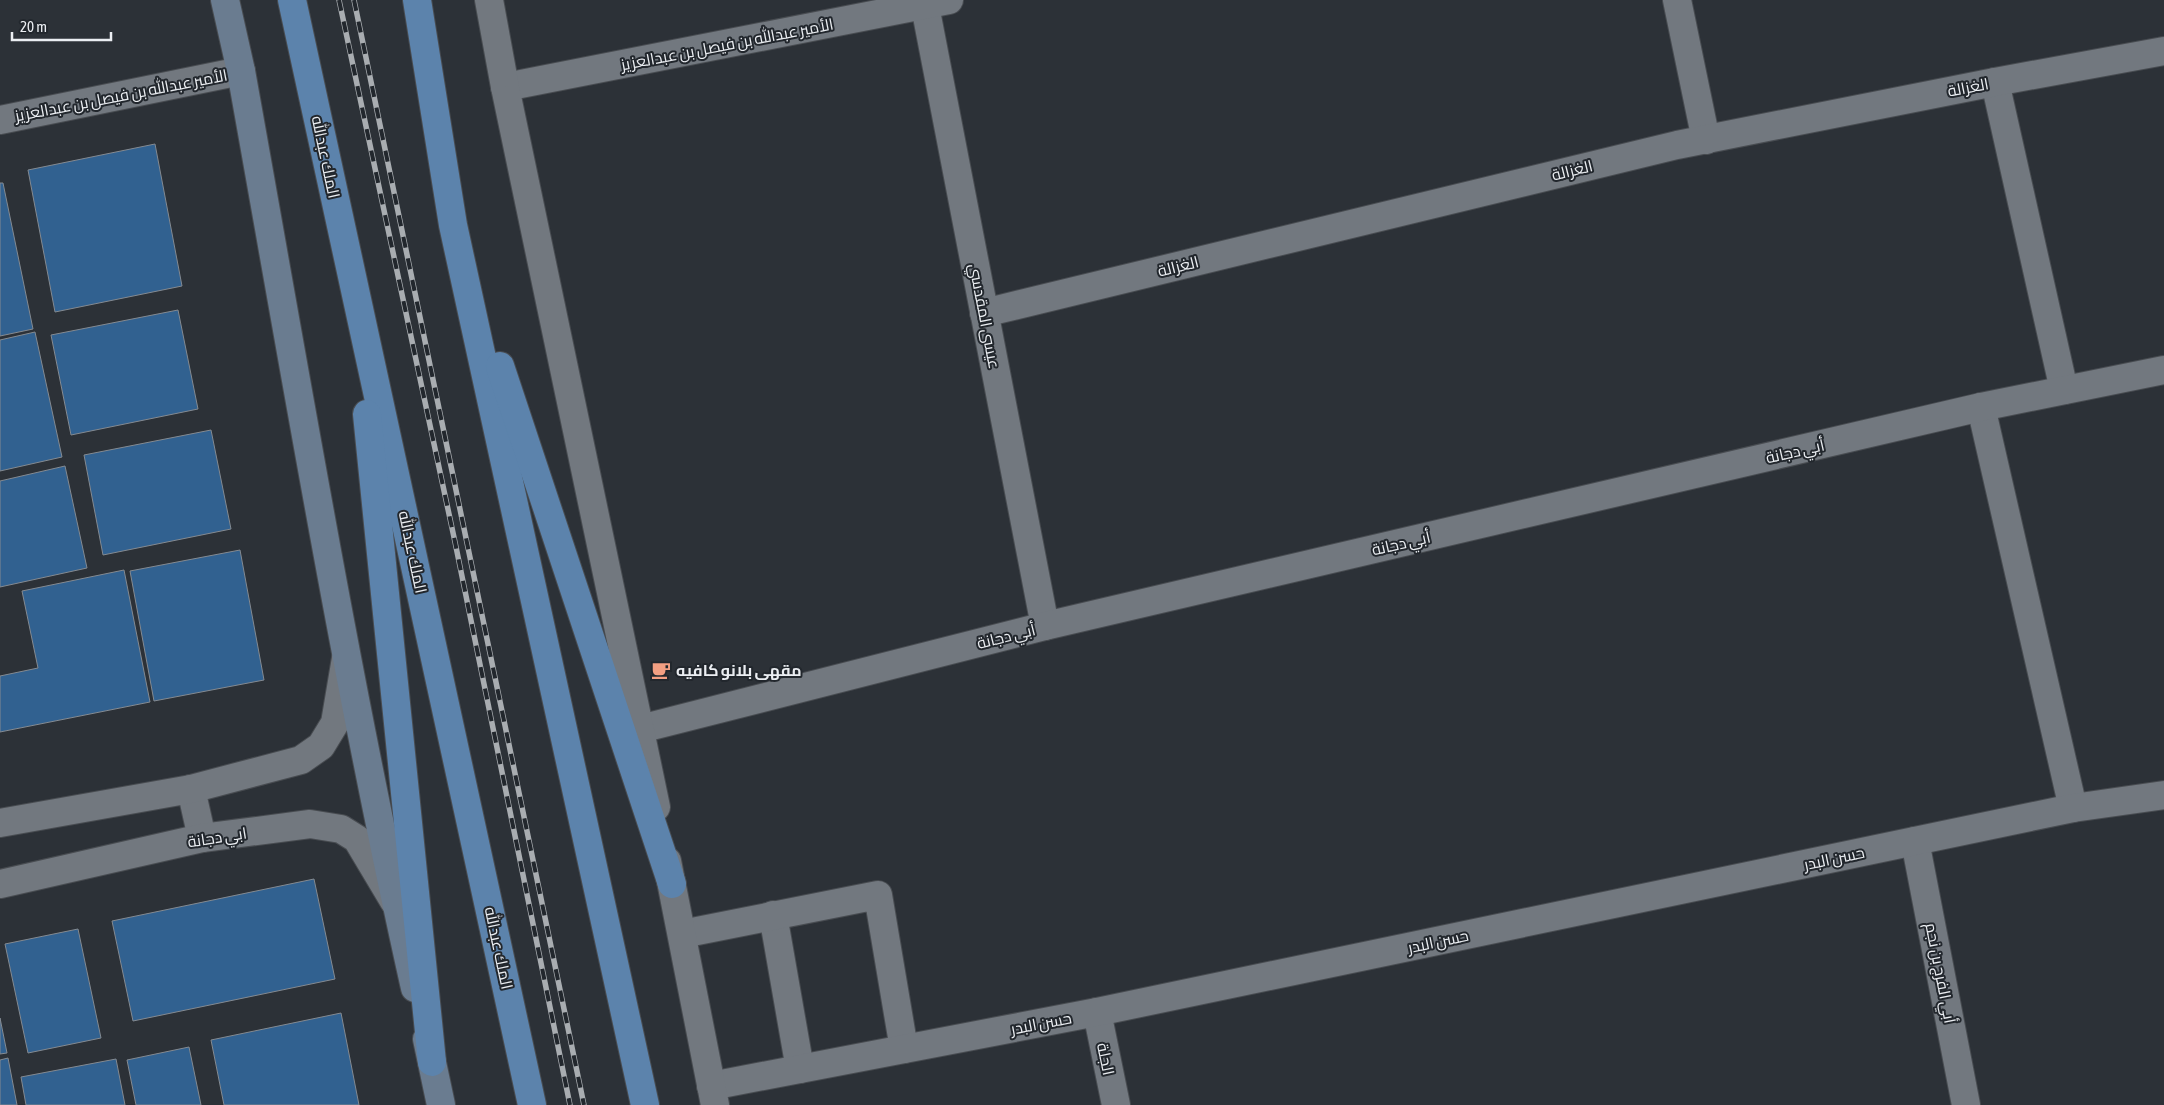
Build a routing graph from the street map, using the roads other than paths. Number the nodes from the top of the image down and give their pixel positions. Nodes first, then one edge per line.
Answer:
1 (225, 0) edge
2 (292, 0) edge
3 (417, 0) edge
4 (489, 0) edge
5 (1677, 0) edge
6 (937, 3) edge
7 (2164, 50) edge
8 (241, 71) junction
9 (1994, 82) junction
10 (505, 87) junction
11 (0, 120) edge
12 (1706, 140) junction
13 (454, 225) junction
14 (354, 283) junction
15 (984, 313) junction
16 (2164, 370) edge
17 (2064, 390) junction
18 (1981, 407) junction
19 (1045, 626) junction
20 (347, 654) junction
21 (640, 729) junction
22 (191, 789) junction
23 (2164, 795) edge
24 (2073, 808) junction
25 (0, 823) edge
26 (202, 838) junction
27 (1915, 841) junction
28 (0, 884) edge
29 (672, 884) junction
30 (397, 907) junction
31 (773, 915) junction
32 (682, 934) junction
33 (1096, 1012) junction
34 (904, 1049) junction
35 (432, 1062) junction
36 (800, 1069) junction
37 (713, 1095) edge
38 (441, 1105) edge
39 (532, 1105) edge
40 (645, 1105) edge
41 (1116, 1105) edge
42 (1966, 1105) edge

1 - 8 main road
2 - 14 highway, الملك عبدالله
3 - 13 highway
4 - 10 street
5 - 12 street
6 - 10 street, الأمير عبدالله بن فيصل بن عبدالعزيز
6 - 15 street, عيسى المقدسي
7 - 9 street, الغزالة
8 - 11 street, الأمير عبدالله بن فيصل بن عبدالعزيز
8 - 20 main road
9 - 12 street, الغزالة
9 - 17 street
10 - 21 street
12 - 15 street, الغزالة
13 - 29 highway
13 - 40 highway
14 - 35 highway
14 - 39 highway, الملك عبدالله
15 - 19 street, عيسى المقدسي
16 - 17 street, أبي دجانة
17 - 18 street, أبي دجانة
18 - 19 street, أبي دجانة
18 - 24 street
19 - 21 street, أبي دجانة
20 - 22 street
20 - 30 main road
21 - 29 street
22 - 25 street
22 - 26 street
23 - 24 street, حسن البدر
24 - 27 street, حسن البدر
26 - 28 street, ابي دجانة
26 - 30 street, ابي دجانة
27 - 33 street, حسن البدر
27 - 42 street, أبي الفرج بن نجم
29 - 32 street
30 - 35 main road
31 - 32 street
31 - 34 street
31 - 36 street
32 - 37 street
33 - 34 street, حسن البدر
33 - 41 street, الجلة
34 - 36 street, حسن البدر
35 - 38 main road
36 - 37 street, حسن البدر

